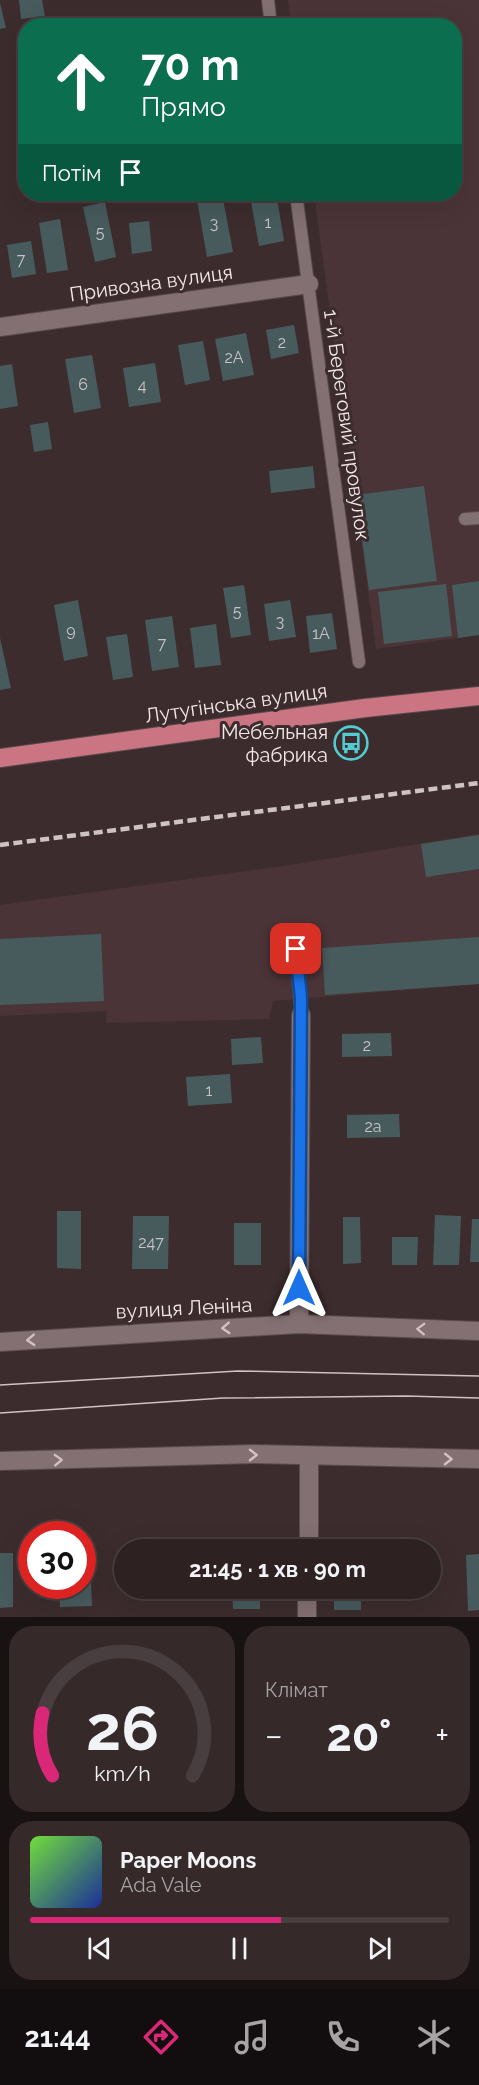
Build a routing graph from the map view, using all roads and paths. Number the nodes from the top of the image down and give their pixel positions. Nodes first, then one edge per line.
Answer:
1 (268, 0) edge
2 (270, 18) edge
3 (297, 201) edge
4 (309, 284) junction
5 (0, 327) edge
6 (479, 518) edge
7 (465, 519) dead end
8 (359, 662) dead end
9 (479, 696) edge
10 (0, 758) edge
11 (296, 949) dead end
12 (301, 1015) joint
13 (299, 1324) junction
14 (479, 1331) edge
15 (0, 1342) edge
16 (309, 1456) junction
17 (479, 1459) edge
18 (0, 1461) edge
19 (309, 1539) edge
20 (307, 1599) edge
21 (307, 1617) edge

1 - 2 lane
3 - 4 lane, 1-й Береговий провулок
4 - 5 street, Привозна вулиця
4 - 8 lane, 1-й Береговий провулок
6 - 7 lane
9 - 10 main road, Лутугінська вулиця
11 - 12 lane
12 - 13 street
14 -> 13 street, вулиця Леніна
13 -> 15 street, вулиця Леніна
16 -> 17 street
18 -> 16 street
16 - 19 street
20 - 21 street

